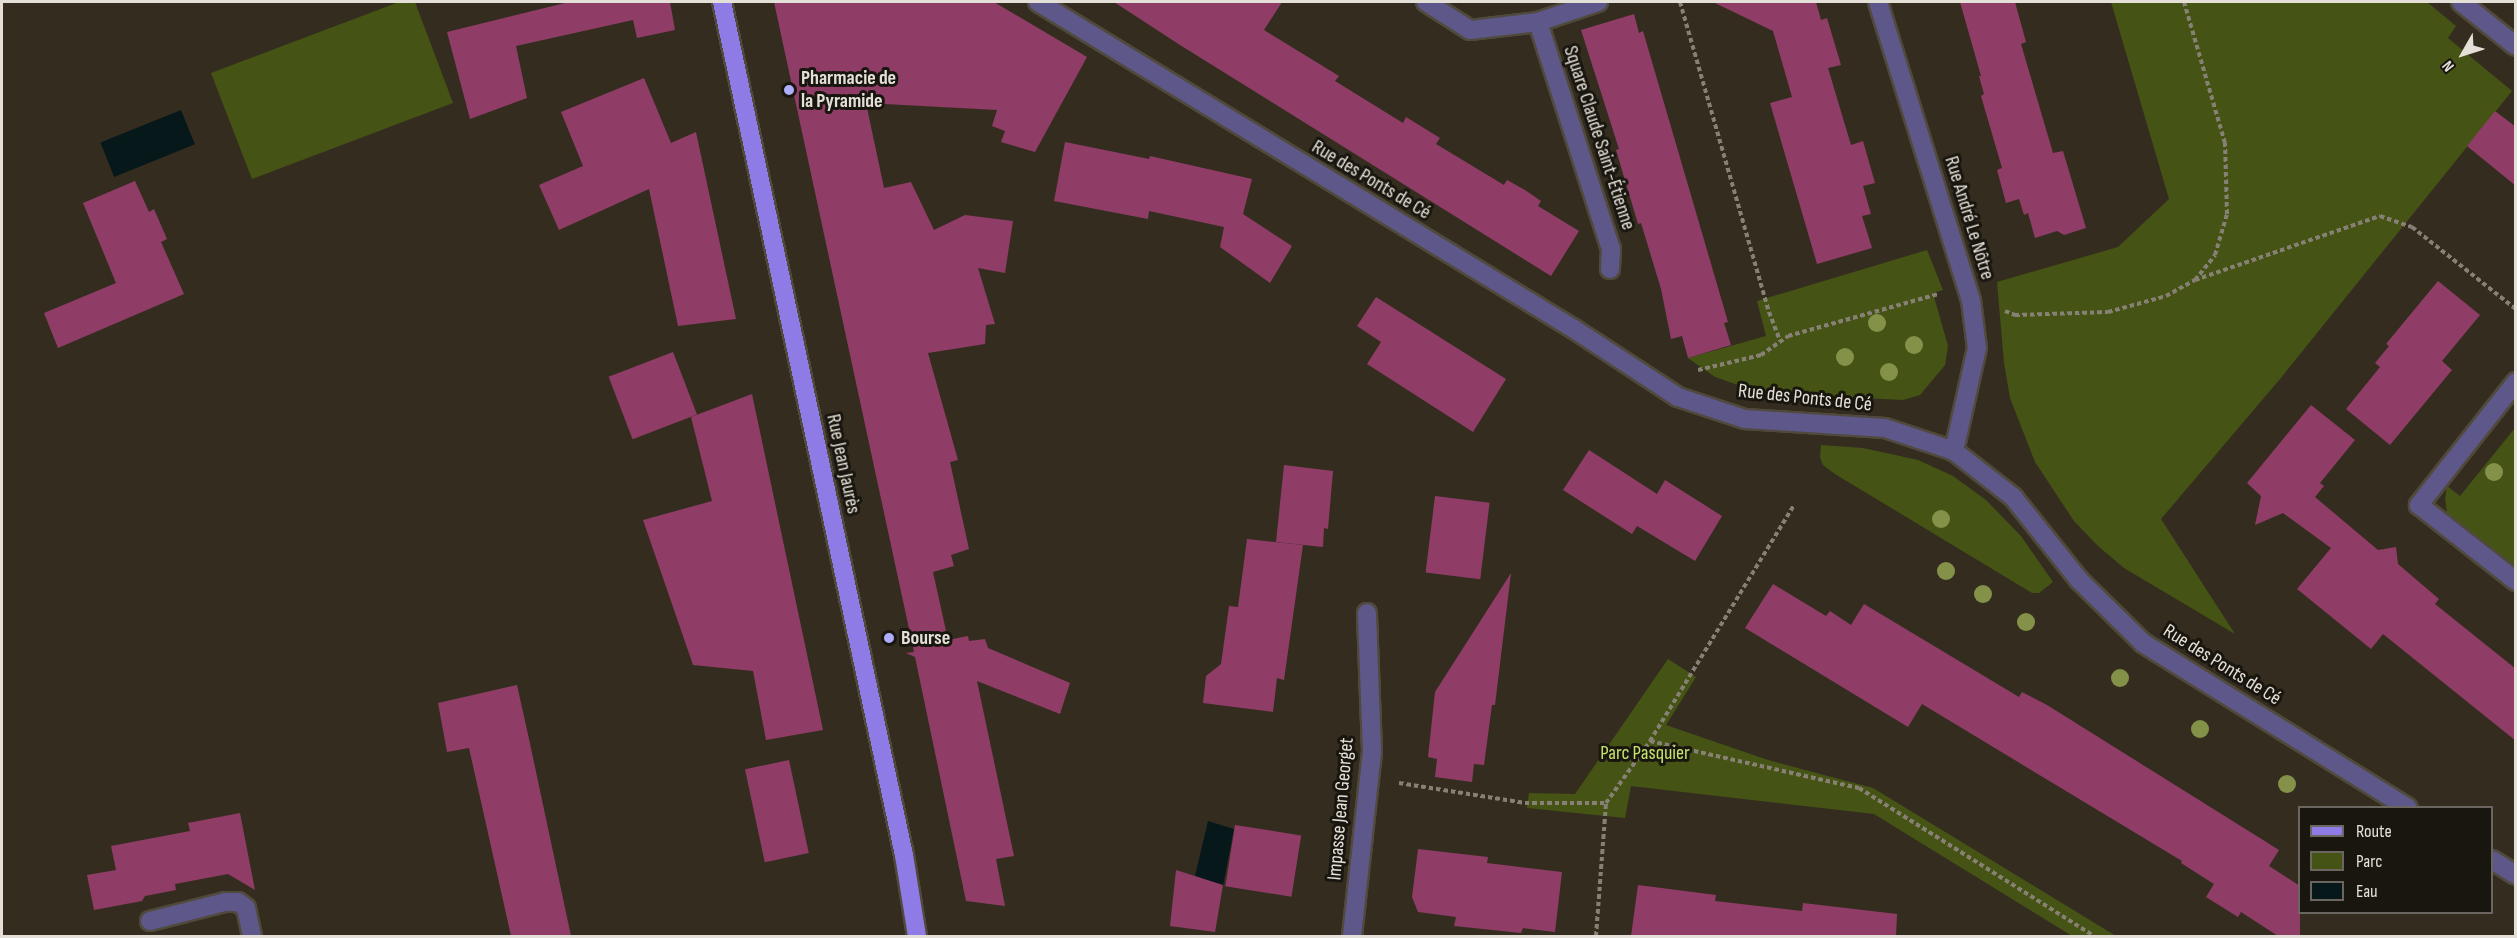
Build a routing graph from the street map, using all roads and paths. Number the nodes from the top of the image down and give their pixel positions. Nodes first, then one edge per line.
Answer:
1 (722, 2) edge
2 (1038, 2) edge
3 (1426, 2) edge
4 (1598, 2) edge
5 (1680, 2) edge
6 (1878, 2) edge
7 (2184, 2) edge
8 (2461, 2) edge
9 (1538, 22) junction
10 (2516, 46) edge
11 (1610, 269) dead end
12 (2194, 280) junction
13 (1942, 300) dead end
14 (2000, 309) dead end
15 (2516, 309) edge
16 (1780, 341) junction
17 (1691, 371) dead end
18 (2516, 382) edge
19 (1954, 451) junction
20 (1794, 505) dead end
21 (2516, 580) edge
22 (1366, 613) dead end
23 (1650, 741) junction
24 (1369, 778) junction
25 (1606, 802) junction
26 (2406, 806) edge
27 (2493, 861) edge
28 (2516, 875) edge
29 (150, 921) dead end
30 (252, 936) edge
31 (917, 936) edge
32 (1352, 936) edge
33 (1596, 936) edge
34 (2094, 936) edge

1 - 31 main road, Rue Jean Jaurès
2 - 19 street, Rue des Ponts de Cé
3 - 9 street
4 - 9 street
5 - 16 path
6 - 19 street, Rue André Le Nôtre
7 - 12 path
8 - 10 street
9 - 11 street, Square Claude Saint-Étienne
12 - 14 path
12 - 15 path
13 - 16 path
16 - 17 path
18 - 21 street
19 - 26 street, Rue des Ponts de Cé
20 - 23 path
22 - 24 street, Impasse Jean Georget
23 - 25 path
23 - 34 path
24 - 25 path
24 - 32 street, Impasse Jean Georget
25 - 33 path
27 - 28 street
29 - 30 street

